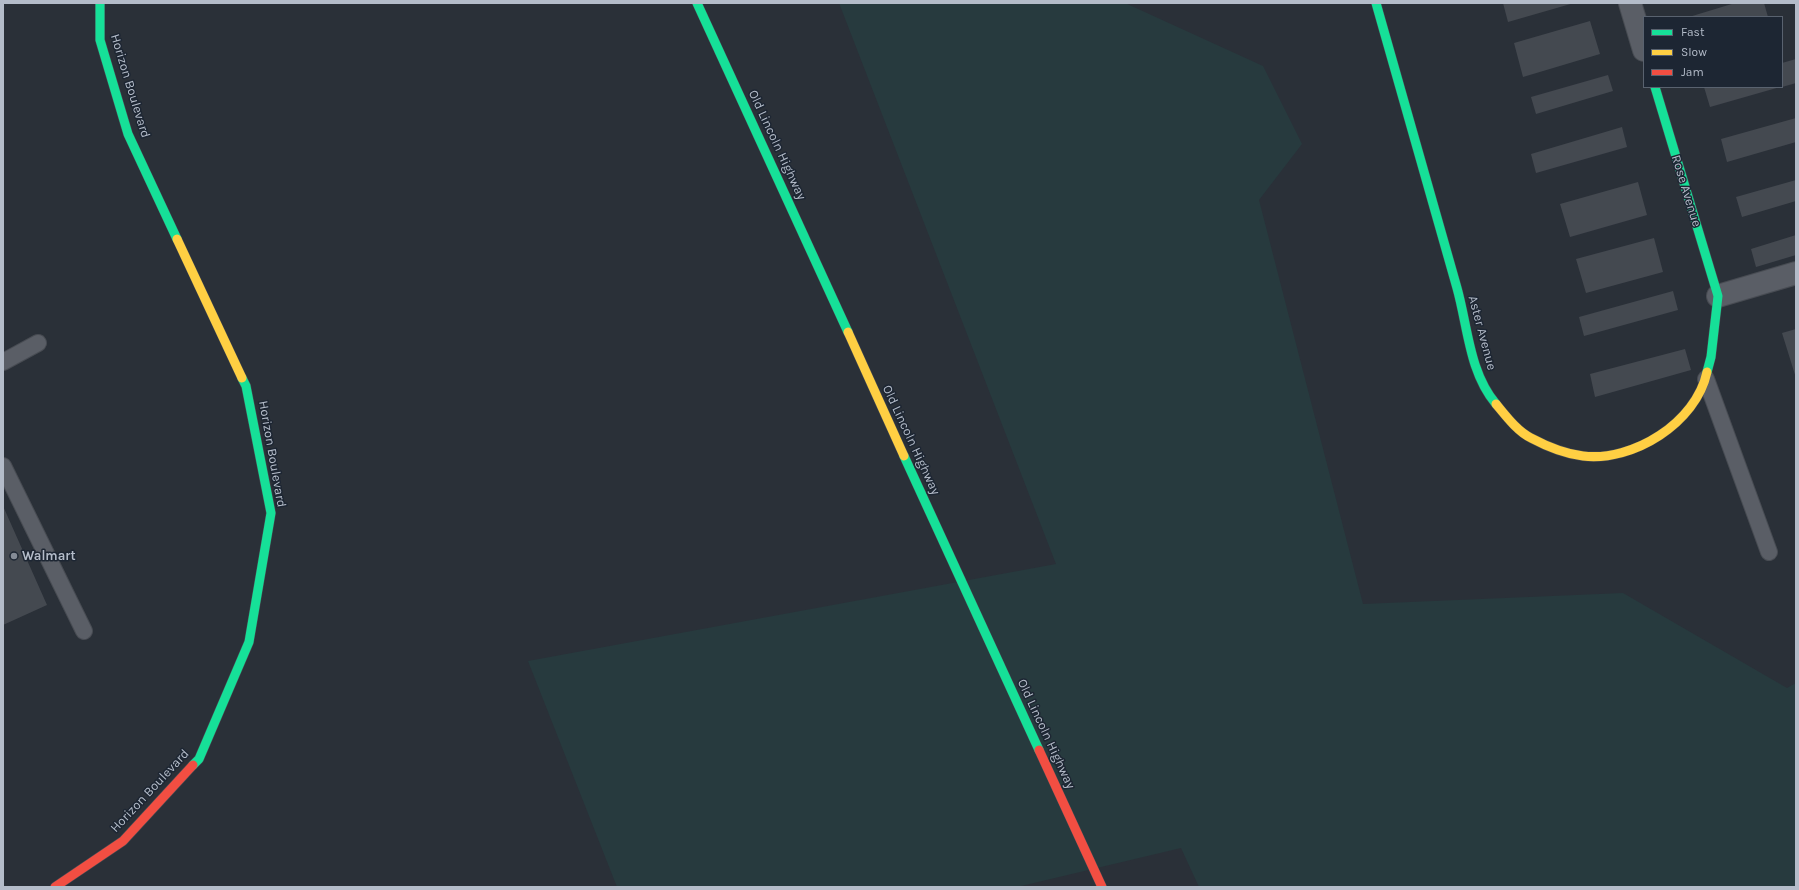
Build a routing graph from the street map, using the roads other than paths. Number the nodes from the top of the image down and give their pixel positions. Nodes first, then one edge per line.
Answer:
1 (100, 3) edge
2 (697, 3) edge
3 (1376, 3) edge
4 (1630, 3) edge
5 (1643, 47) edge
6 (1655, 88) edge
7 (1796, 273) edge
8 (1718, 296) junction
9 (38, 343) dead end
10 (3, 362) edge
11 (1706, 379) junction
12 (3, 466) edge
13 (1769, 552) dead end
14 (84, 631) dead end
15 (55, 887) edge
16 (1102, 887) edge

1 - 15 street, Horizon Boulevard
2 - 16 street, Old Lincoln Highway
3 - 11 street, Aster Avenue
4 - 5 street
6 - 8 street, Rose Avenue
7 - 8 street
8 - 11 street, Aster Avenue
9 - 10 lane
11 - 13 lane
12 - 14 lane

